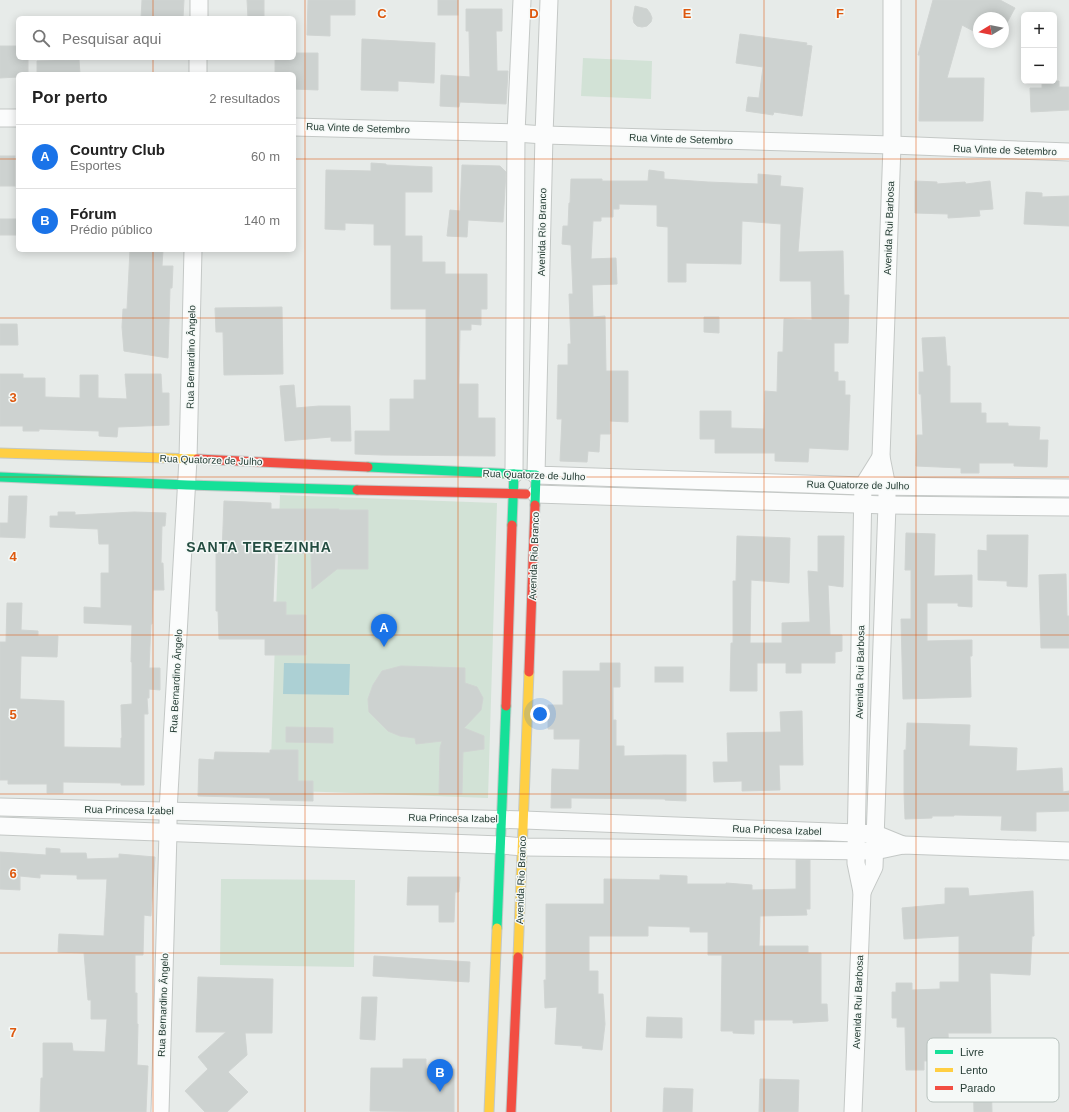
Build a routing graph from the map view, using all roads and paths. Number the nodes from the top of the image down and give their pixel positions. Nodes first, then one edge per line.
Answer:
1 (199, 0) edge
2 (522, 0) edge
3 (549, 0) edge
4 (892, 0) edge
5 (199, 16) edge
6 (198, 60) edge
7 (198, 72) edge
8 (0, 118) edge
9 (16, 118) edge
10 (296, 127) edge
11 (516, 133) junction
12 (544, 135) junction
13 (892, 145) junction
14 (1069, 152) edge
15 (193, 252) edge
16 (0, 452) edge
17 (881, 457) junction
18 (188, 459) junction
19 (514, 474) junction
20 (536, 475) junction
21 (0, 476) edge
22 (315, 476) junction
23 (397, 479) junction
24 (187, 485) junction
25 (863, 486) junction
26 (887, 486) junction
27 (1050, 487) junction
28 (1069, 488) edge
29 (513, 493) junction
30 (536, 494) junction
31 (863, 504) junction
32 (887, 505) junction
33 (1049, 506) junction
34 (1069, 507) edge
35 (510, 579) junction
36 (533, 579) junction
37 (504, 738) junction
38 (527, 739) junction
39 (0, 807) edge
40 (168, 811) junction
41 (502, 819) junction
42 (524, 820) junction
43 (0, 826) edge
44 (168, 833) junction
45 (856, 833) junction
46 (876, 834) junction
47 (903, 845) junction
48 (501, 846) junction
49 (523, 847) junction
50 (856, 851) junction
51 (875, 851) junction
52 (1069, 851) edge
53 (862, 892) junction
54 (160, 1112) edge
55 (489, 1112) edge
56 (511, 1112) edge
57 (854, 1112) edge

1 - 5 street
2 - 11 street
3 - 12 street, Avenida Rio Branco
4 - 13 street, Avenida Rui Barbosa
6 - 7 street
8 - 9 street
10 - 11 street, Rua Vinte de Setembro
11 - 12 street, Rua Vinte de Setembro
11 - 19 street
12 - 13 street, Rua Vinte de Setembro
12 - 20 street, Avenida Rio Branco
13 - 14 street, Rua Vinte de Setembro
13 - 17 street, Avenida Rui Barbosa
15 - 18 street, Rua Bernardino Ângelo
16 - 18 street, Rua Quatorze de Julho
17 - 25 street, Avenida Rui Barbosa
17 - 26 street, Avenida Rui Barbosa
18 - 22 street, Rua Quatorze de Julho
18 - 24 street, Rua Bernardino Ângelo
19 - 20 street, Rua Quatorze de Julho
19 - 23 street, Rua Quatorze de Julho
19 - 29 street
20 - 25 street, Rua Quatorze de Julho
20 - 30 street, Avenida Rio Branco
21 - 24 street, Rua Quatorze de Julho
22 - 23 street, Rua Quatorze de Julho
22 - 23 street, Rua Quatorze de Julho
22 - 24 street, Rua Quatorze de Julho
23 - 29 street, Rua Quatorze de Julho
24 - 40 street, Rua Bernardino Ângelo
25 - 26 street, Rua Quatorze de Julho
25 - 31 street, Avenida Rui Barbosa
26 - 27 street, Rua Quatorze de Julho
26 - 32 street, Avenida Rui Barbosa
27 - 28 street, Rua Quatorze de Julho
27 - 33 street
29 - 30 street, Rua Quatorze de Julho
29 - 35 street
30 - 31 street, Rua Quatorze de Julho
30 - 36 street, Avenida Rio Branco
31 - 32 street, Rua Quatorze de Julho
31 - 45 street, Avenida Rui Barbosa
32 - 33 street, Rua Quatorze de Julho
32 - 46 street, Avenida Rui Barbosa
33 - 34 street, Rua Quatorze de Julho
35 - 36 street
35 - 37 street
36 - 38 street, Avenida Rio Branco
37 - 38 street
37 - 41 street
38 - 42 street, Avenida Rio Branco
39 - 40 street, Rua Princesa Izabel
40 - 41 street, Rua Princesa Izabel
40 - 44 street, Rua Bernardino Ângelo
41 - 42 street, Rua Princesa Izabel
41 - 48 street
42 - 45 street, Rua Princesa Izabel
42 - 49 street, Avenida Rio Branco
43 - 44 street, Rua Princesa Izabel
44 - 48 street, Rua Princesa Izabel
44 - 54 street, Rua Bernardino Ângelo
45 - 46 street, Rua Princesa Izabel
45 - 50 street, Avenida Rui Barbosa
46 - 47 street, Rua Princesa Izabel
46 - 51 street, Avenida Rui Barbosa
47 - 51 street, Rua Princesa Izabel
47 - 52 street, Rua Princesa Izabel
48 - 49 street, Rua Princesa Izabel
48 - 55 street
49 - 50 street, Rua Princesa Izabel
49 - 56 street, Avenida Rio Branco
50 - 51 street, Rua Princesa Izabel
50 - 53 street, Avenida Rui Barbosa
51 - 53 street, Avenida Rui Barbosa
53 - 57 street, Avenida Rui Barbosa

